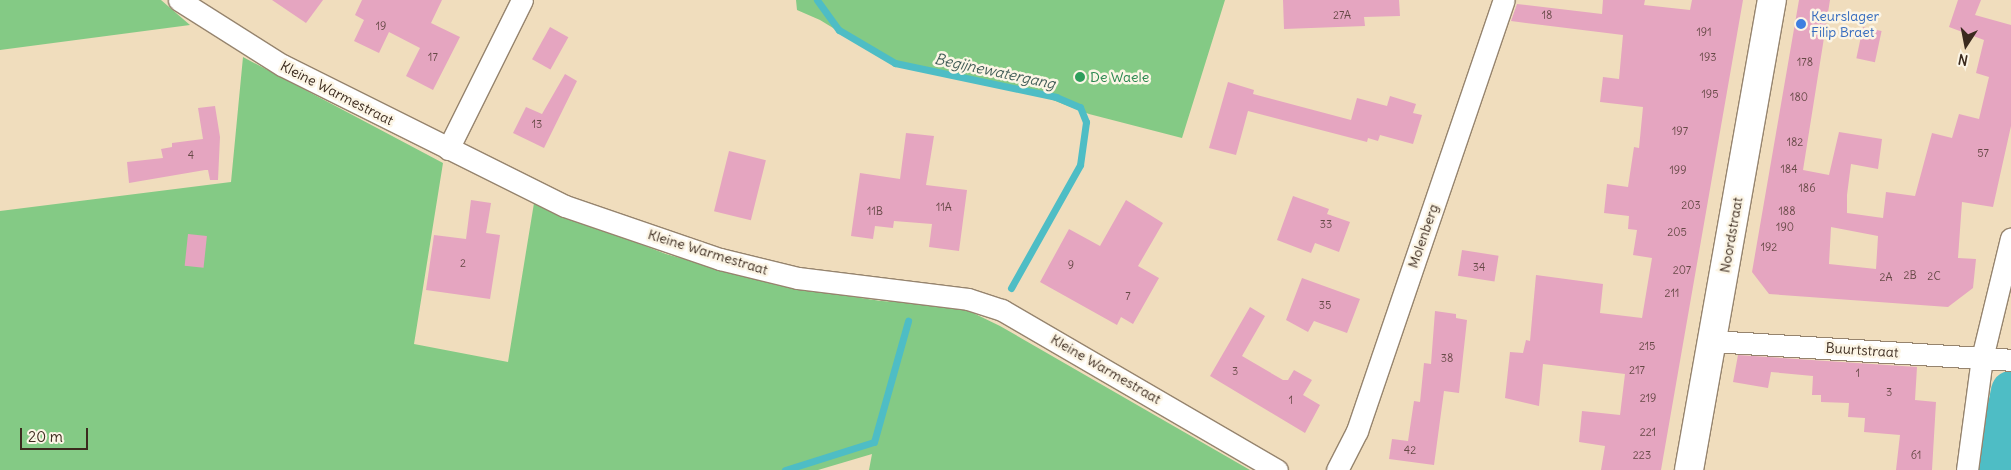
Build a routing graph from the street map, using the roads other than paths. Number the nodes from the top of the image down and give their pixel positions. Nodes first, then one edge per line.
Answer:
1 (179, 0) edge
2 (522, 0) edge
3 (1504, 0) edge
4 (1772, 0) edge
5 (448, 149) junction
6 (2011, 238) edge
7 (1712, 341) junction
8 (1997, 359) edge
9 (1277, 470) edge
10 (1337, 470) edge
11 (1689, 470) edge
12 (1967, 470) edge

1 - 5 street, Kleine Warmestraat
2 - 5 street
3 - 10 street, Molenberg
4 - 7 street, Noordstraat
5 - 9 street, Kleine Warmestraat
6 - 8 street
7 - 8 street, Buurtstraat
7 - 11 street, Noordstraat
8 - 12 street

